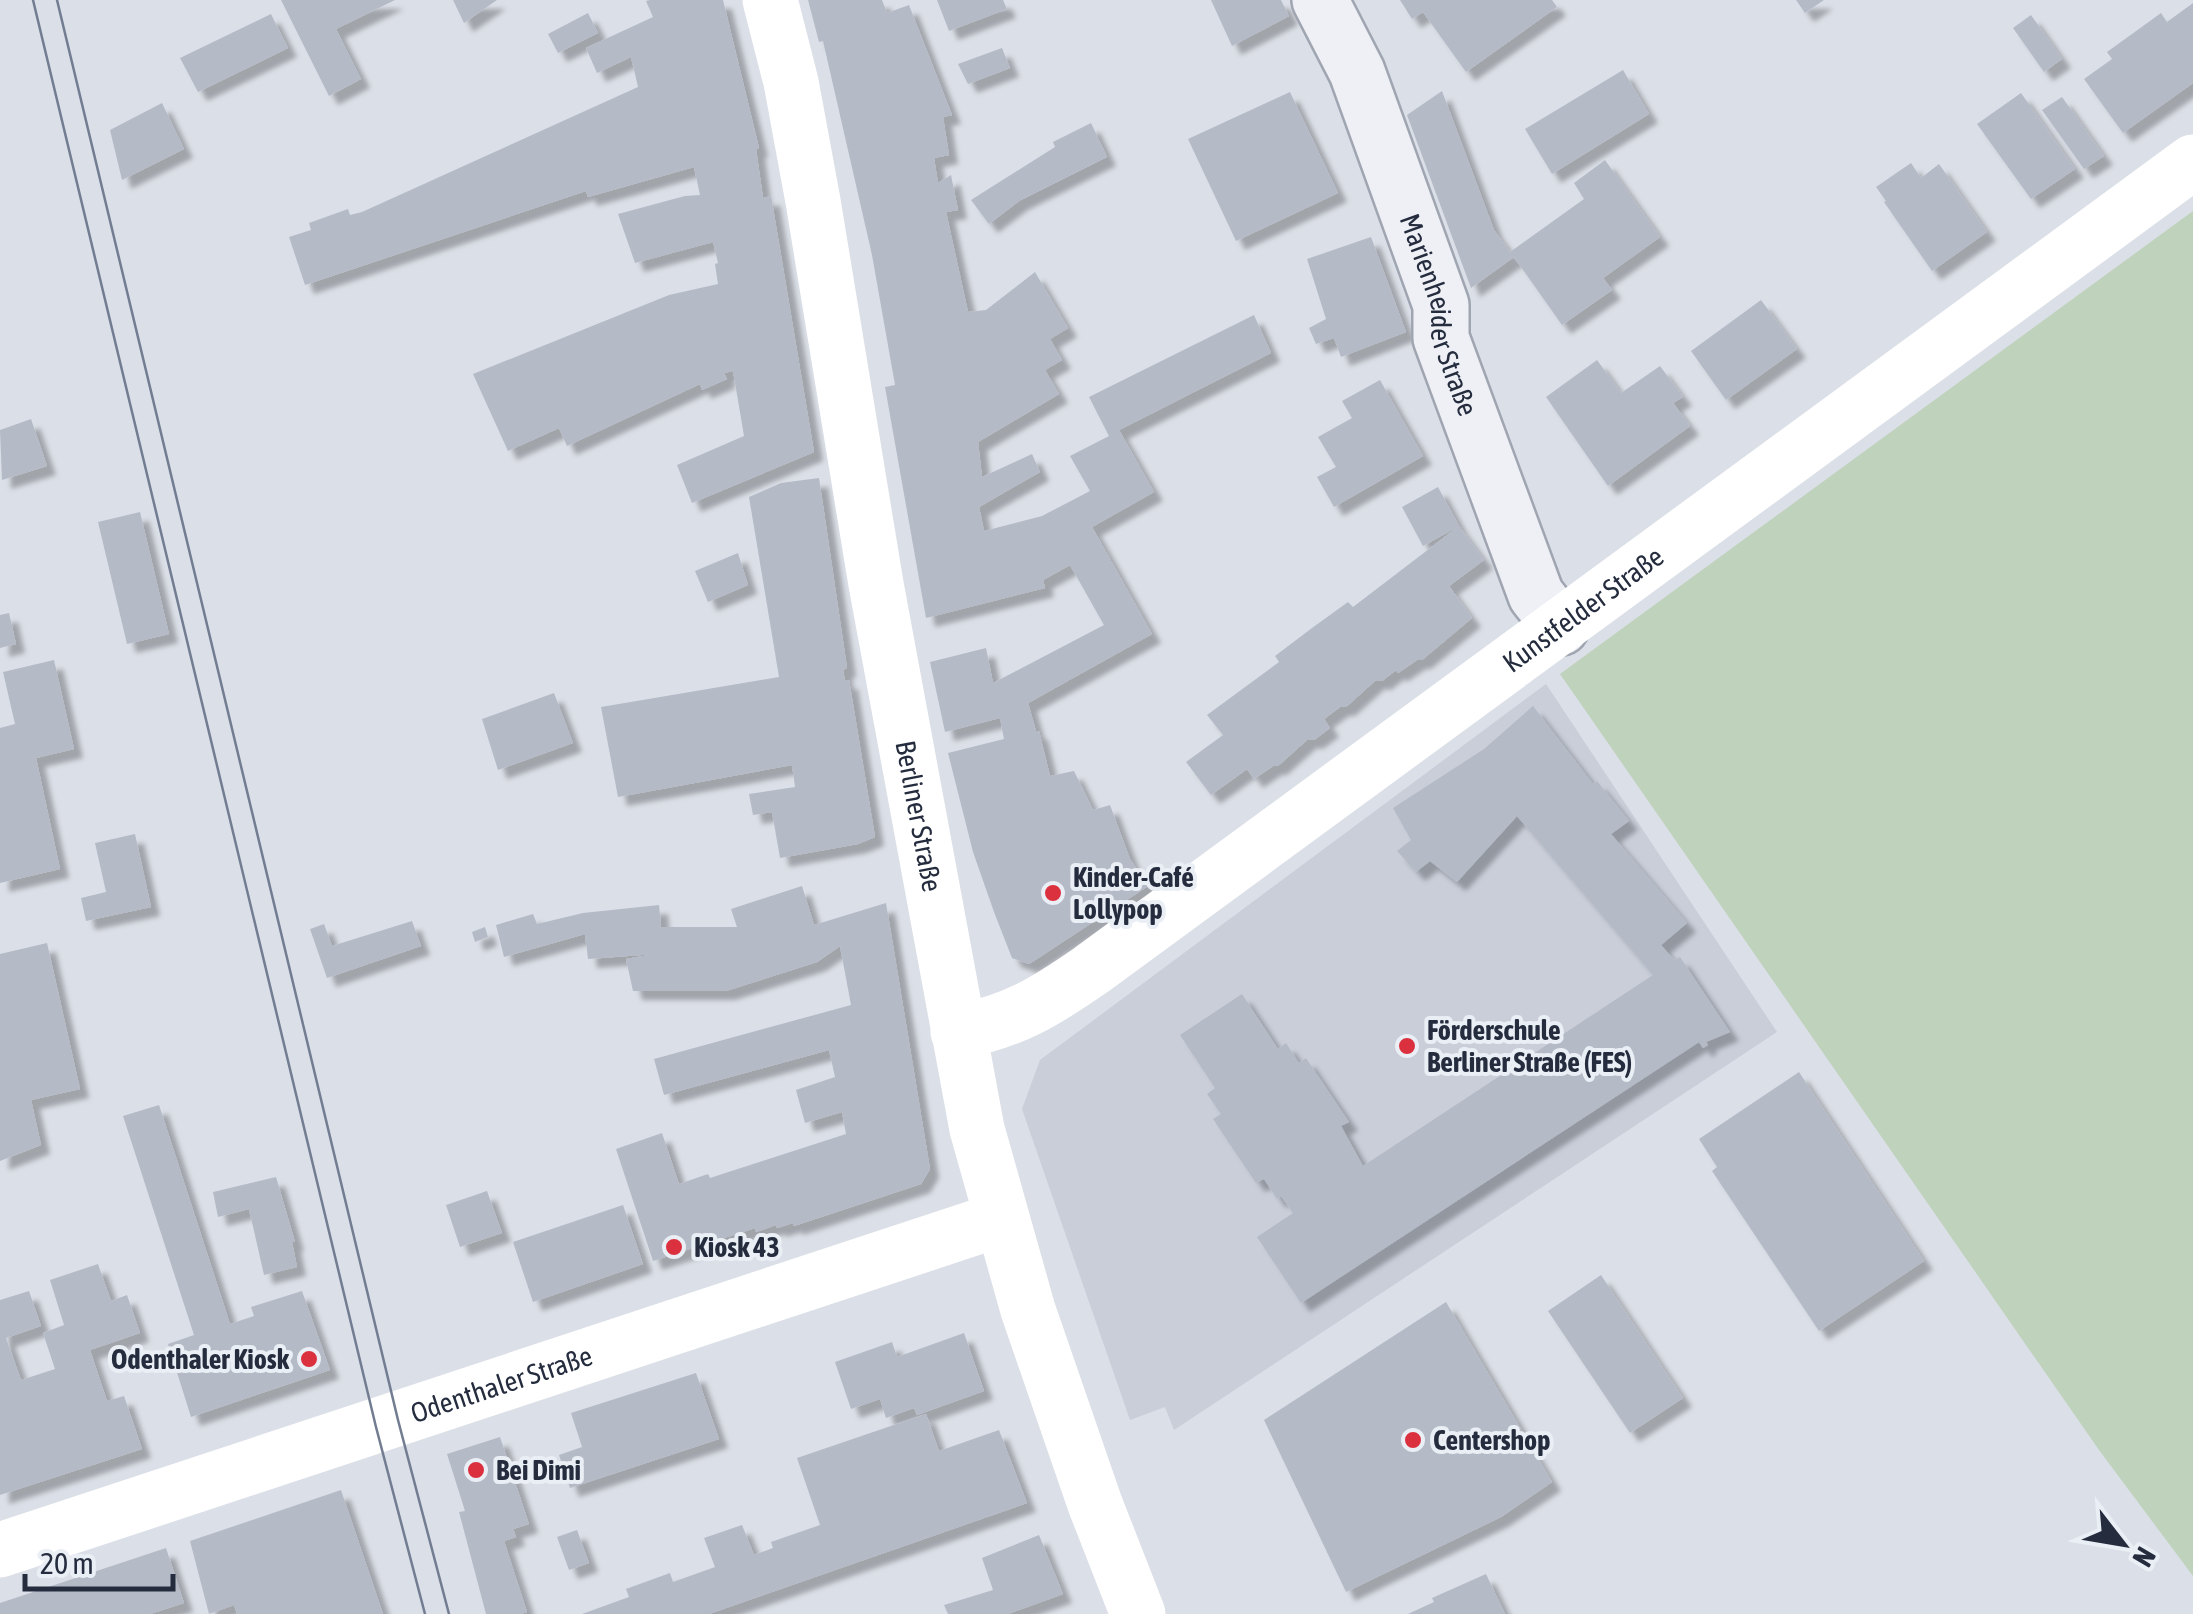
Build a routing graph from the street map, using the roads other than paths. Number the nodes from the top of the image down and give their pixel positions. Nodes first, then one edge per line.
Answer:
1 (770, 0) edge
2 (1320, 0) edge
3 (2193, 162) edge
4 (1560, 628) junction
5 (958, 1032) junction
6 (1001, 1220) junction
7 (0, 1550) edge
8 (1138, 1614) edge

1 - 5 main road, Berliner Straße
2 - 4 street, Marienheider Straße
3 - 4 main road, Kunstfelder Straße
4 - 5 main road, Kunstfelder Straße
5 - 6 main road, Berliner Straße
6 - 7 main road, Odenthaler Straße
6 - 8 main road, Berliner Straße

